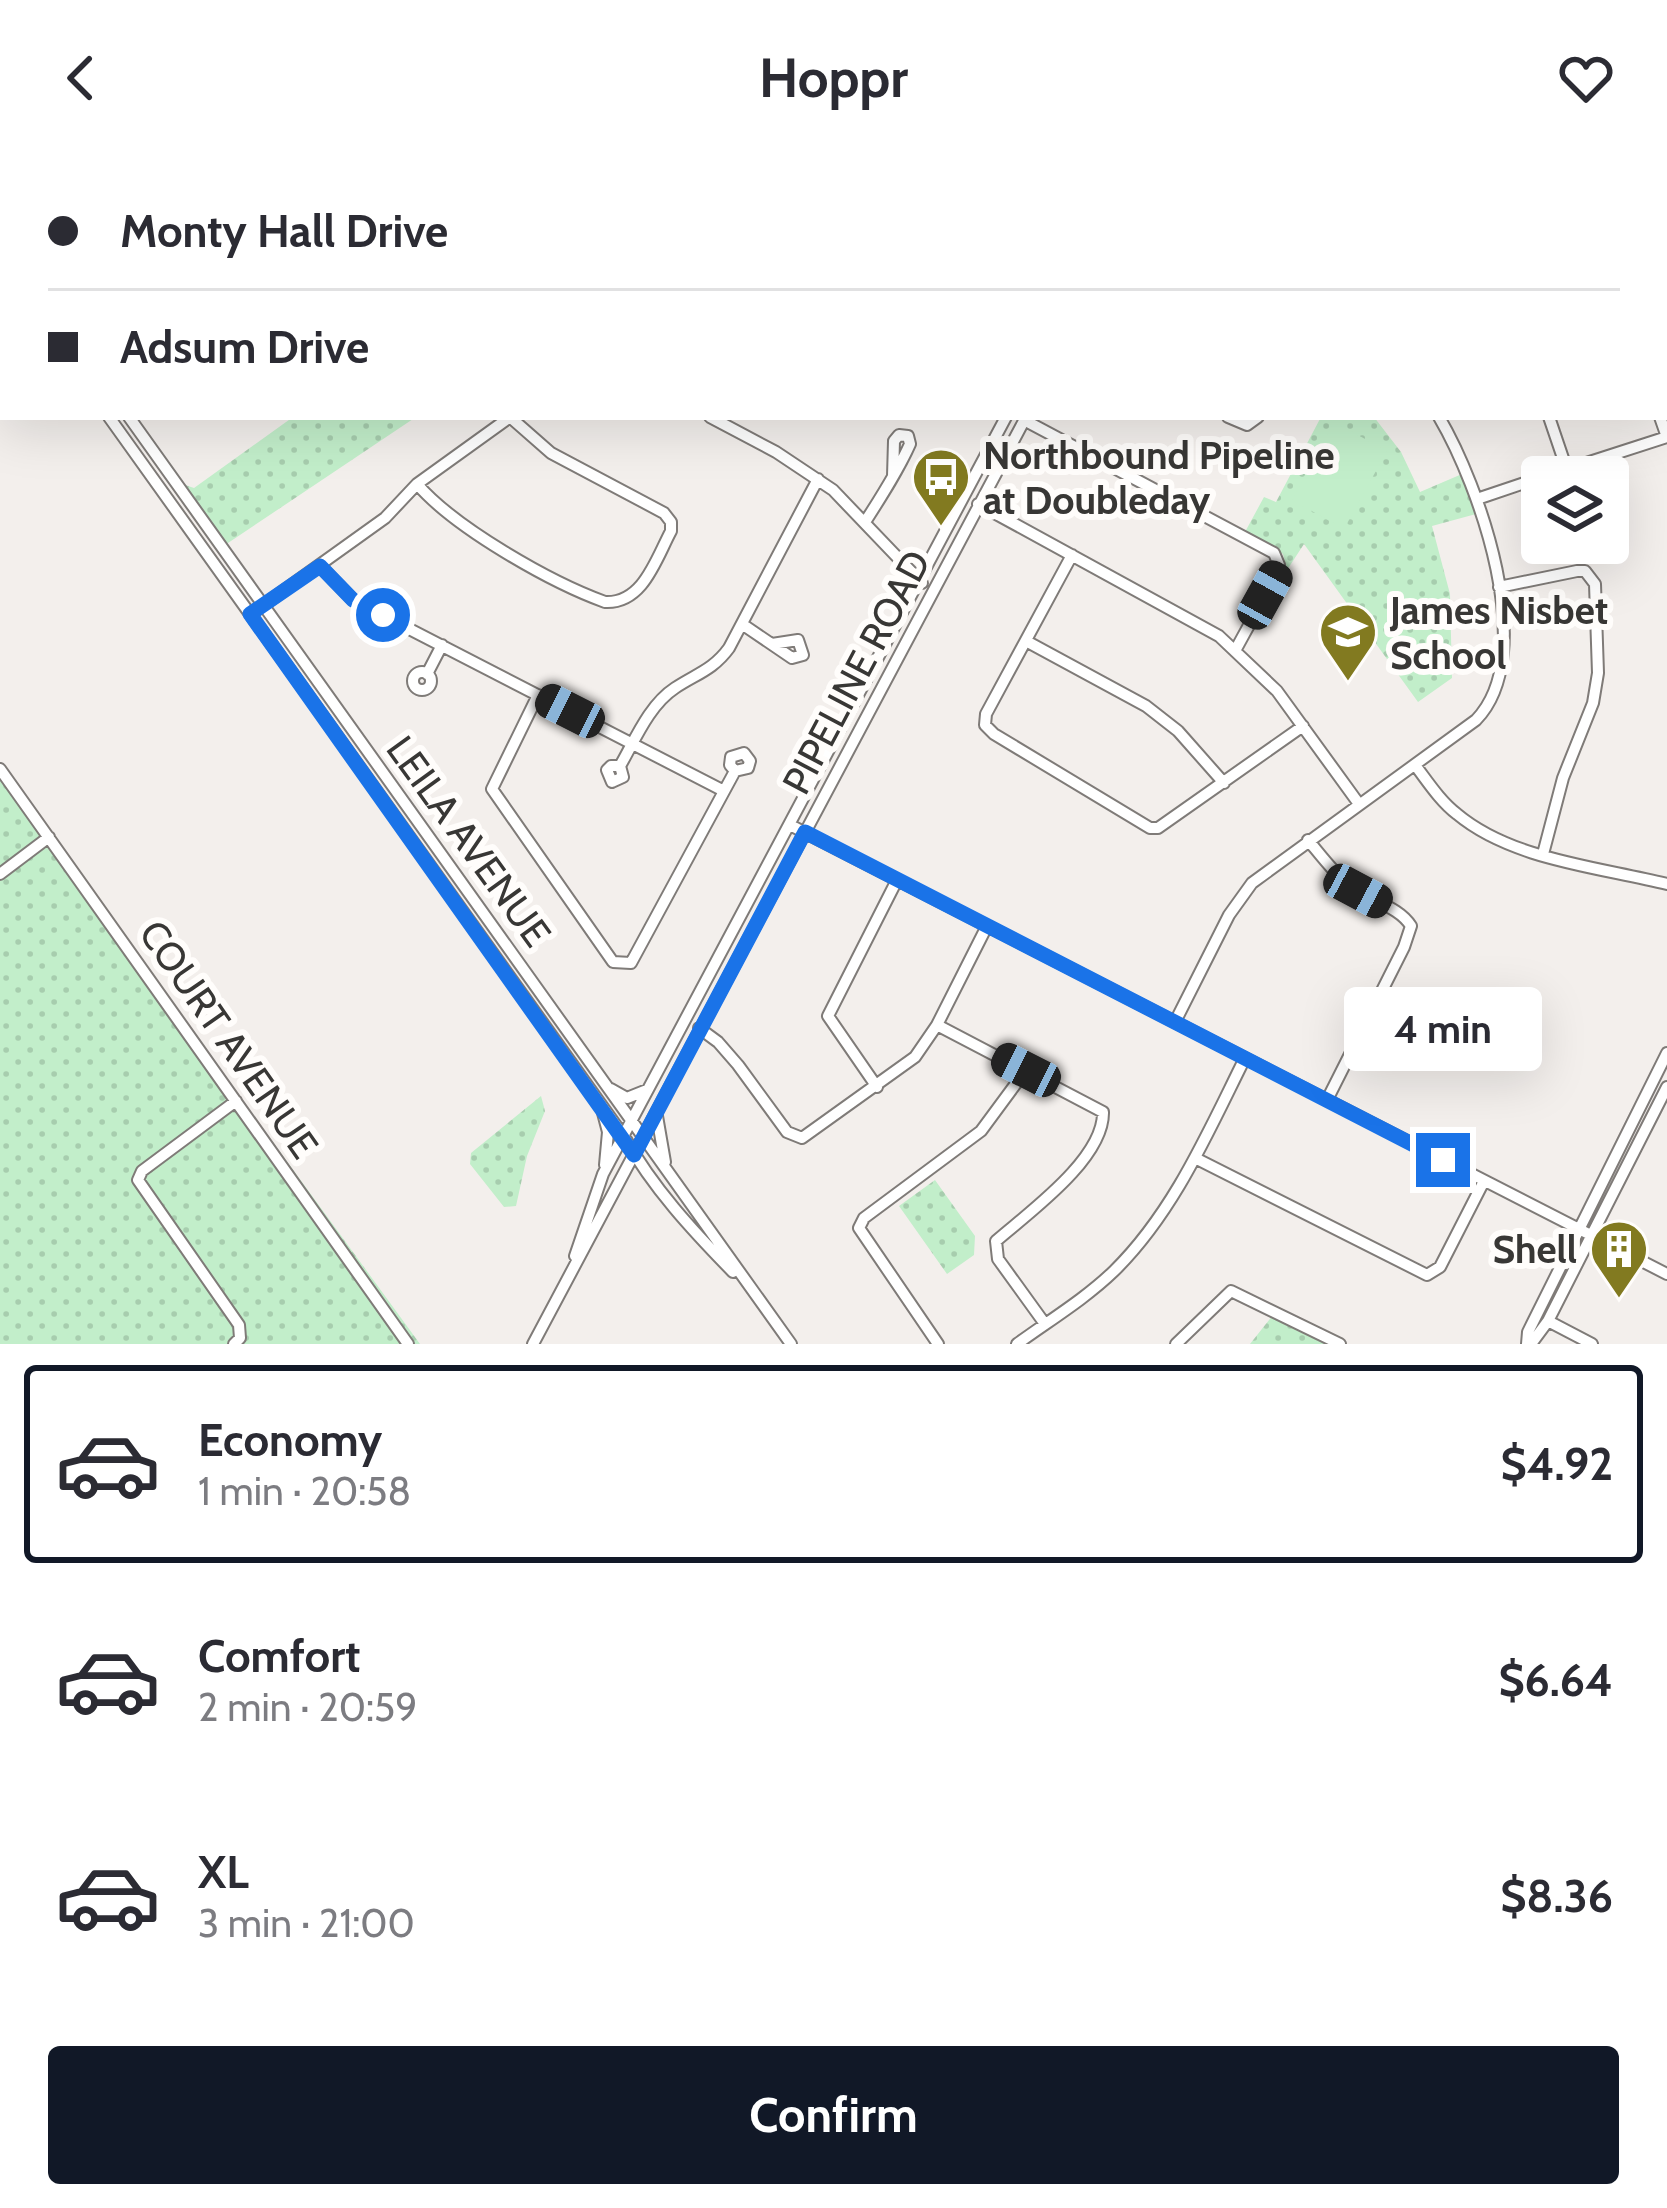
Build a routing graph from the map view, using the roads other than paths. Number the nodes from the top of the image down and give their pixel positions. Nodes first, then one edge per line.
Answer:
1 (111, 420) edge
2 (131, 420) edge
3 (506, 420) edge
4 (513, 420) edge
5 (715, 420) edge
6 (1004, 420) edge
7 (1024, 420) edge
8 (1029, 420) edge
9 (1440, 420) edge
10 (1550, 420) edge
11 (1667, 437) edge
12 (1562, 456) edge
13 (1609, 456) edge
14 (893, 476) dead end
15 (818, 479) junction
16 (416, 484) junction
17 (1521, 484) edge
18 (964, 497) junction
19 (1477, 499) junction
20 (980, 504) junction
21 (865, 522) junction
22 (1072, 555) junction
23 (320, 566) junction
24 (919, 581) junction
25 (1499, 587) junction
26 (934, 591) junction
27 (263, 606) junction
28 (250, 614) junction
29 (742, 625) junction
30 (1026, 641) junction
31 (772, 644) dead end
32 (442, 645) junction
33 (1236, 650) junction
34 (427, 674) dead end
35 (538, 695) junction
36 (1303, 726) junction
37 (633, 743) junction
38 (1414, 765) junction
39 (620, 766) dead end
40 (0, 769) edge
41 (735, 772) dead end
42 (1224, 783) junction
43 (724, 791) junction
44 (1359, 804) junction
45 (790, 825) junction
46 (805, 832) junction
47 (49, 837) junction
48 (1308, 840) junction
49 (1544, 854) junction
50 (0, 874) edge
51 (897, 880) junction
52 (1667, 884) edge
53 (987, 926) junction
54 (686, 1021) junction
55 (1175, 1022) junction
56 (937, 1025) junction
57 (701, 1029) junction
58 (1667, 1053) edge
59 (1245, 1058) junction
60 (1026, 1070) junction
61 (606, 1085) junction
62 (877, 1087) junction
63 (650, 1088) junction
64 (1667, 1088) edge
65 (1327, 1100) junction
66 (236, 1101) junction
67 (601, 1104) junction
68 (657, 1112) junction
69 (1635, 1118) junction
70 (632, 1122) junction
71 (1646, 1127) junction
72 (625, 1138) junction
73 (643, 1139) junction
74 (634, 1155) junction
75 (1195, 1158) junction
76 (667, 1172) junction
77 (603, 1174) junction
78 (1484, 1181) junction
79 (1584, 1232) junction
80 (570, 1273) junction
81 (1667, 1274) edge
82 (760, 1300) junction
83 (1548, 1321) junction
84 (1045, 1324) junction
85 (234, 1344) edge
86 (408, 1344) edge
87 (532, 1344) edge
88 (791, 1344) edge
89 (938, 1344) edge
90 (1017, 1344) edge
91 (1176, 1344) edge
92 (1340, 1344) edge
93 (1529, 1344) edge
94 (1592, 1344) edge

1 - 28 street, LEILA AVENUE
2 - 27 street, LEILA AVENUE
3 - 16 street
4 - 16 street
5 - 15 street
6 - 18 street, PIPELINE ROAD
7 - 20 street, PIPELINE ROAD
8 - 33 street
9 - 19 street
10 - 12 street
11 - 13 street
14 - 21 street
15 - 21 street
15 - 29 street
16 - 23 street
17 - 19 street
18 - 20 street
18 - 24 street, PIPELINE ROAD
19 - 25 street
20 - 22 street
20 - 26 street, PIPELINE ROAD
21 - 24 street
22 - 30 street
22 - 33 street
23 - 27 street
23 - 32 street
24 - 26 street
24 - 45 street, PIPELINE ROAD
25 - 38 street
25 - 49 street
26 - 46 street, PIPELINE ROAD
27 - 28 street
27 - 61 street, LEILA AVENUE
28 - 67 street, LEILA AVENUE
29 - 31 street
29 - 37 street
30 - 42 street
30 - 42 street
32 - 34 street
32 - 35 street
33 - 36 street
35 - 37 street
35 - 43 street
36 - 42 street
36 - 44 street
37 - 39 street
37 - 43 street
38 - 44 street
38 - 49 street
40 - 47 street, COURT AVENUE
41 - 43 street
44 - 48 street
45 - 46 street
45 - 54 street, PIPELINE ROAD
46 - 51 street
46 - 57 street, PIPELINE ROAD
47 - 50 street
47 - 66 street, COURT AVENUE
48 - 55 street
48 - 65 street
49 - 52 street
51 - 53 street
51 - 62 street
53 - 55 street
53 - 56 street
54 - 57 street
54 - 63 street, PIPELINE ROAD
55 - 59 street
56 - 60 street
56 - 62 street
57 - 62 street
57 - 68 street, PIPELINE ROAD
58 - 69 street
59 - 65 street
59 - 75 street
60 - 84 street
60 - 89 street
61 - 63 street
61 - 70 street, LEILA AVENUE
63 - 70 street, PIPELINE ROAD
64 - 71 street
65 - 78 street
66 - 85 street
66 - 86 street, COURT AVENUE
67 - 72 street, LEILA AVENUE
67 - 77 street
68 - 73 street, PIPELINE ROAD
68 - 76 street
69 - 71 street
69 - 79 street
70 - 72 street, PIPELINE ROAD
70 - 73 street, LEILA AVENUE
71 - 79 street
72 - 74 street, LEILA AVENUE
72 - 77 street, PIPELINE ROAD
73 - 74 street, PIPELINE ROAD
73 - 76 street, LEILA AVENUE
74 - 80 street, PIPELINE ROAD
74 - 82 street, LEILA AVENUE
75 - 78 street
75 - 84 street
76 - 82 street, LEILA AVENUE
77 - 80 street, PIPELINE ROAD
78 - 79 street
79 - 81 street
79 - 83 street
79 - 93 street
80 - 87 street, PIPELINE ROAD
82 - 88 street, LEILA AVENUE
83 - 93 street
83 - 94 street
84 - 90 street
91 - 92 street

